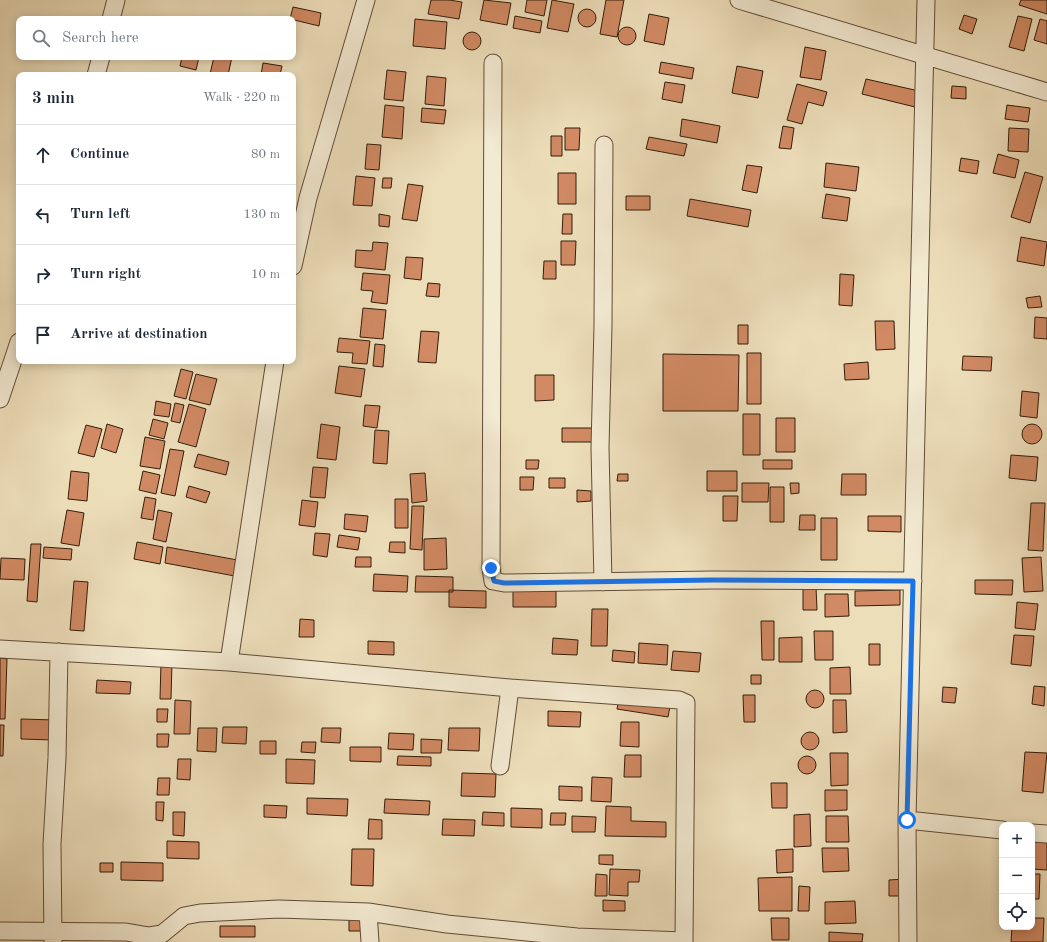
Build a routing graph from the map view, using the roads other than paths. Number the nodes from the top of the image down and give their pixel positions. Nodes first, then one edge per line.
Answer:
1 (116, 0) edge
2 (366, 0) edge
3 (739, 0) edge
4 (926, 0) edge
5 (112, 16) edge
6 (926, 55) junction
7 (100, 60) edge
8 (493, 63) dead end
9 (97, 72) edge
10 (1047, 92) edge
11 (604, 145) dead end
12 (296, 252) edge
13 (16, 351) edge
14 (275, 364) edge
15 (0, 399) edge
16 (913, 581) junction
17 (603, 582) junction
18 (0, 649) edge
19 (59, 652) junction
20 (229, 662) junction
21 (510, 688) junction
22 (500, 766) dead end
23 (907, 820) junction
24 (999, 830) edge
25 (1035, 833) edge
26 (1047, 834) edge
27 (368, 912) junction
28 (0, 931) edge
29 (53, 937) edge
30 (577, 940) edge
31 (370, 942) edge
32 (684, 942) edge
33 (908, 942) edge

1 - 5 street
2 - 12 street
3 - 6 street
4 - 6 street
6 - 10 street
6 - 16 street
7 - 9 street
8 - 17 street
11 - 17 street
13 - 15 street
14 - 20 street
16 - 17 street
16 - 23 street
18 - 19 street
19 - 20 street
19 - 29 street
20 - 21 street
21 - 22 street
21 - 32 street
23 - 24 street
23 - 33 street
25 - 26 street
27 - 29 street
27 - 30 street
27 - 31 street
28 - 29 street
30 - 32 street

